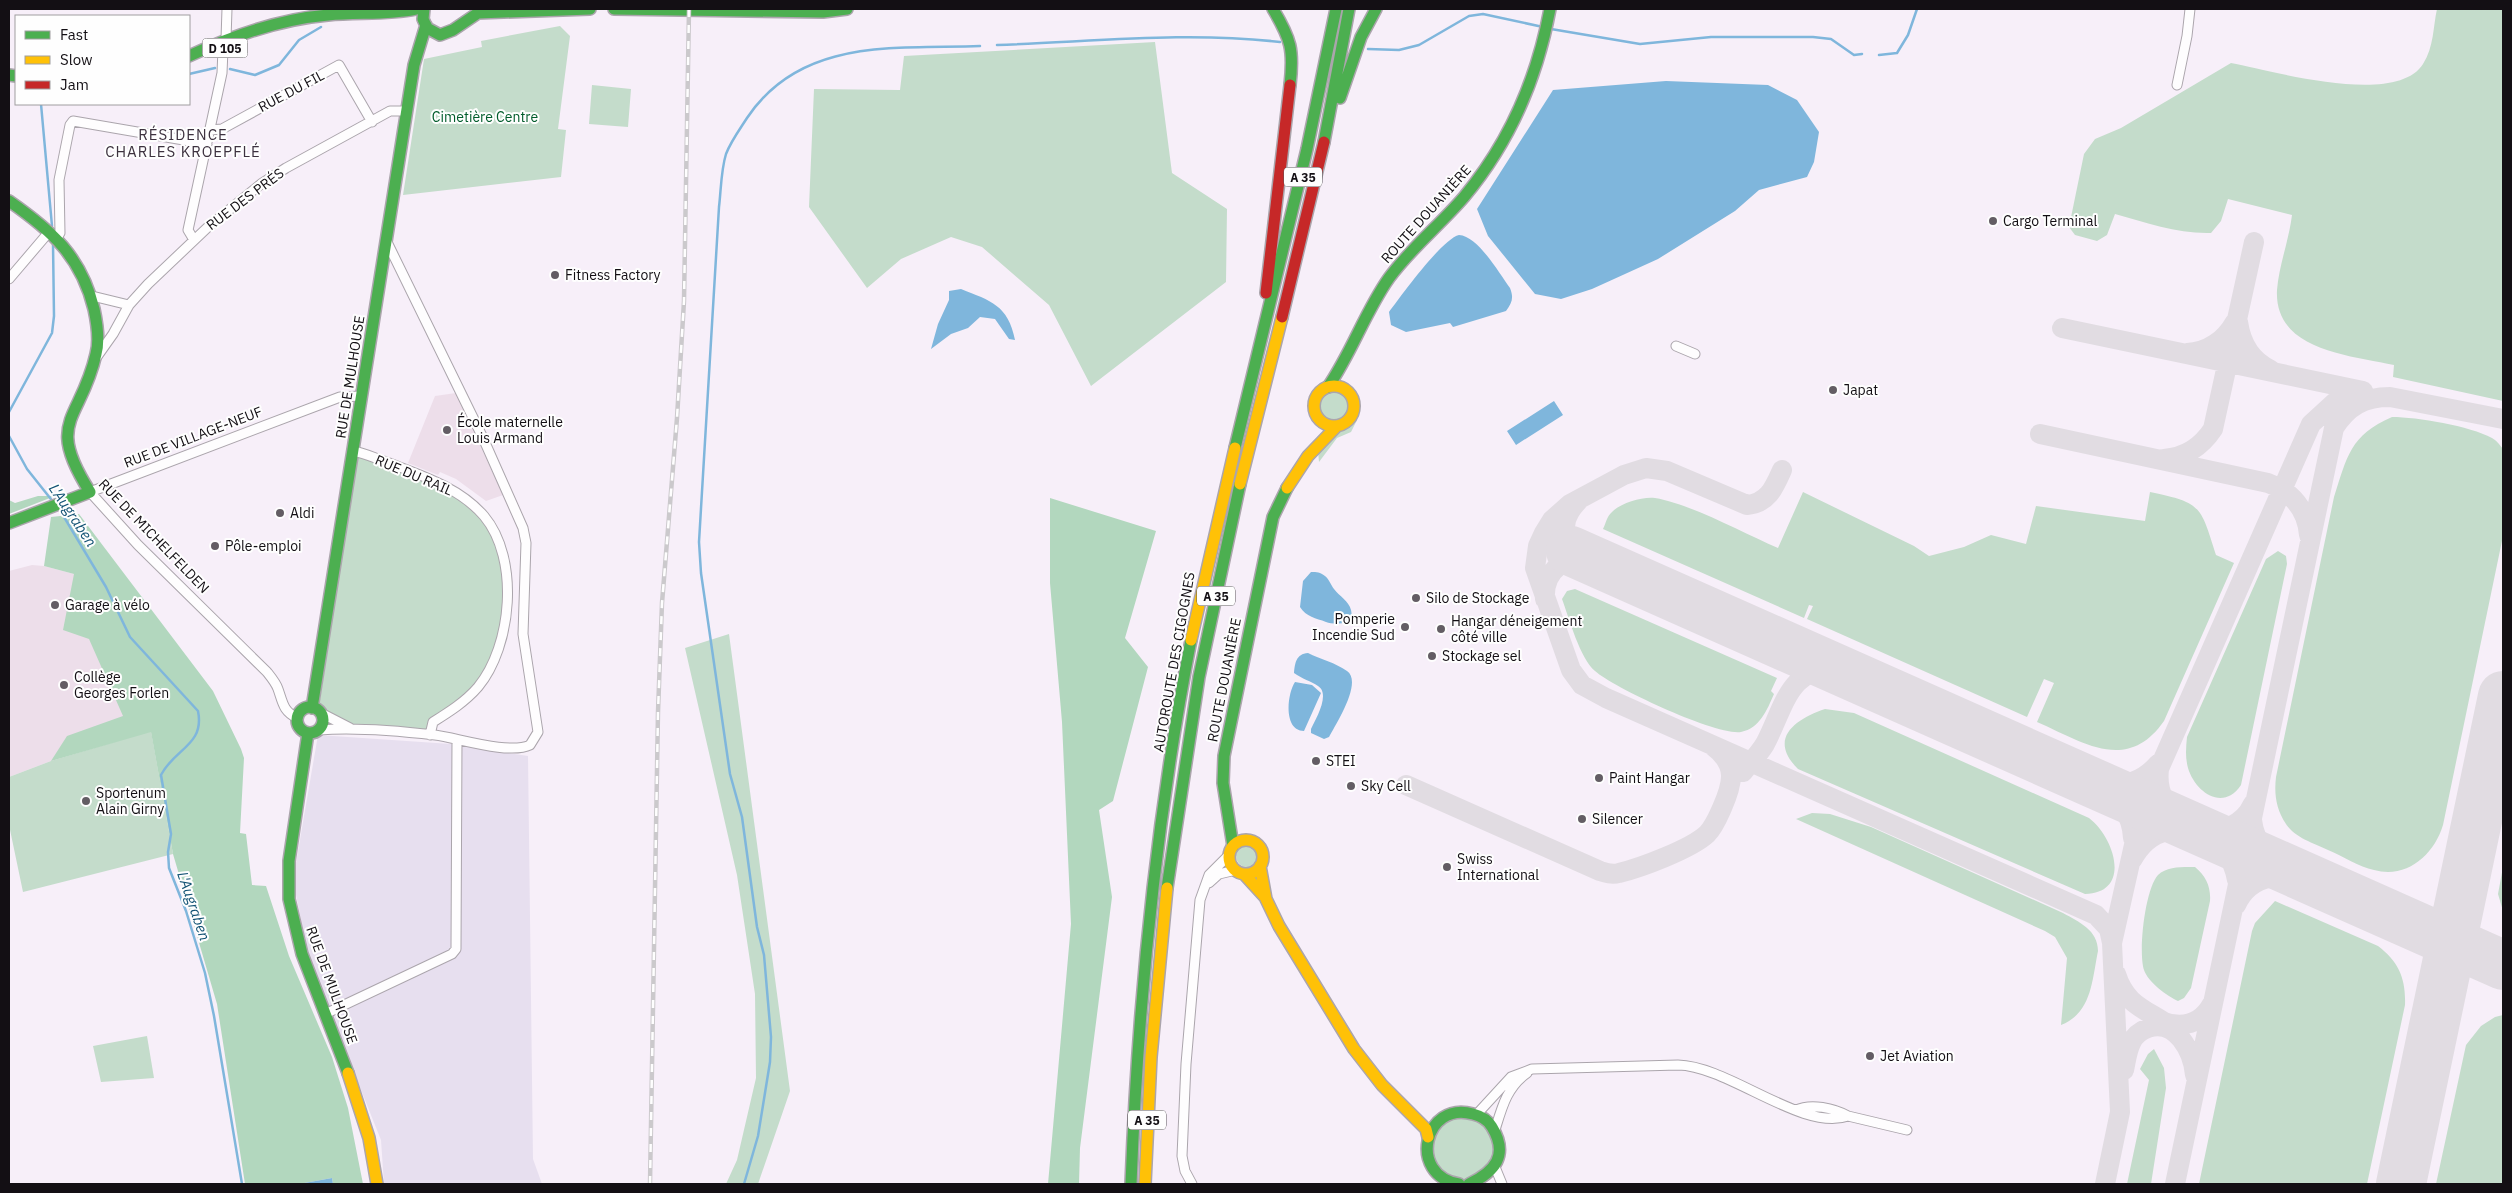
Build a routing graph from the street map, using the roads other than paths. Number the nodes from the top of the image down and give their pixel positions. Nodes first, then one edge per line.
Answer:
1 (226, 9) edge
2 (416, 9) edge
3 (424, 9) edge
4 (462, 9) edge
5 (590, 9) edge
6 (614, 9) edge
7 (847, 9) edge
8 (1273, 9) edge
9 (1336, 9) edge
10 (1349, 9) edge
11 (1358, 9) edge
12 (1376, 9) edge
13 (1550, 9) edge
14 (2190, 9) edge
15 (396, 13) junction
16 (461, 23) junction
17 (425, 24) junction
18 (438, 34) junction
19 (224, 44) junction
20 (418, 51) junction
21 (190, 56) edge
22 (2177, 85) dead end
23 (407, 111) junction
24 (372, 122) junction
25 (210, 130) junction
26 (207, 144) junction
27 (1324, 144) junction
28 (9, 201) edge
29 (53, 235) junction
30 (194, 240) junction
31 (386, 240) junction
32 (9, 279) edge
33 (92, 296) junction
34 (129, 305) junction
35 (114, 334) junction
36 (98, 341) junction
37 (1260, 343) junction
38 (1676, 346) dead end
39 (1348, 354) junction
40 (1695, 354) dead end
41 (95, 360) junction
42 (1328, 387) junction
43 (1346, 390) junction
44 (361, 396) junction
45 (1318, 420) junction
46 (1336, 427) junction
47 (1315, 447) junction
48 (353, 451) junction
49 (90, 492) junction
50 (9, 523) edge
51 (316, 710) junction
52 (297, 718) junction
53 (357, 730) junction
54 (314, 732) junction
55 (430, 735) junction
56 (457, 740) junction
57 (1228, 813) junction
58 (1249, 840) junction
59 (1231, 850) junction
60 (1260, 866) junction
61 (1240, 872) junction
62 (1205, 886) junction
63 (1266, 898) junction
64 (325, 1014) junction
65 (1532, 1069) junction
66 (1405, 1108) junction
67 (1477, 1114) junction
68 (1438, 1122) junction
69 (1495, 1130) junction
70 (1907, 1130) dead end
71 (1428, 1137) junction
72 (1495, 1167) junction
73 (1445, 1182) edge
74 (377, 1184) edge
75 (1131, 1184) edge
76 (1145, 1184) edge
77 (1192, 1184) edge
78 (1460, 1184) edge
79 (1469, 1184) edge
80 (1502, 1184) edge

1 - 19 street
2 - 15 main road, D 105
3 - 17 main road, RUE DE MULHOUSE
4 - 16 main road
5 - 16 main road
6 - 7 main road
8 - 37 main road
9 - 37 main road, AUTOROUTE DES CIGOGNES / A 35
10 - 27 main road, AUTOROUTE DES CIGOGNES / A 35
11 - 27 main road
12 - 27 main road
13 - 39 main road, ROUTE DOUANIÈRE
14 - 22 street
15 - 17 main road, D 105
15 - 19 main road, D 105
16 - 18 main road
17 - 18 main road
17 - 20 main road, RUE DE MULHOUSE
18 - 20 main road
19 - 21 main road, D 105
19 - 25 street
20 - 23 main road, RUE DE MULHOUSE
23 - 24 street, RUE DES PRÉS
23 - 31 main road, RUE DE MULHOUSE
24 - 25 street, RUE DU FIL
24 - 30 street, RUE DES PRÉS
25 - 26 street
26 - 29 street
26 - 30 street
27 - 76 main road, AUTOROUTE DES CIGOGNES / A 35
28 - 29 main road, RUE DE MICHELFELDEN
29 - 32 street
29 - 33 main road, RUE DE MICHELFELDEN
30 - 34 street, RUE DES PRÉS
31 - 44 main road, RUE DE MULHOUSE
31 - 56 street
33 - 34 street
33 - 36 main road, RUE DE MICHELFELDEN
34 - 35 street, RUE DES PRÉS
35 - 36 street
35 - 41 street, RUE DES PRÉS
36 - 41 main road, RUE DE MICHELFELDEN
37 - 75 main road, AUTOROUTE DES CIGOGNES / A 35
38 - 40 street
39 - 42 main road, ROUTE DOUANIÈRE
39 - 43 main road, ROUTE DOUANIÈRE
41 - 49 main road, RUE DE MICHELFELDEN
42 - 43 main road
42 - 45 main road
43 - 46 main road
44 - 48 main road, RUE DE MULHOUSE
44 - 49 street, RUE DE VILLAGE-NEUF
45 - 46 main road
45 - 47 main road, ROUTE DOUANIÈRE
46 - 47 main road, ROUTE DOUANIÈRE
47 - 57 main road, ROUTE DOUANIÈRE
48 - 51 main road, RUE DE MULHOUSE
48 - 55 street, RUE DU RAIL
49 - 50 main road, RUE DE VILLAGE-NEUF
49 - 52 street, RUE DE MICHELFELDEN
51 - 52 main road
51 - 53 street
51 - 54 main road
52 - 54 main road
53 - 54 street
53 - 55 street
54 - 64 main road, RUE DE MULHOUSE
55 - 56 street
56 - 64 street
57 - 58 main road, ROUTE DOUANIÈRE
57 - 59 main road, ROUTE DOUANIÈRE
58 - 59 main road
58 - 60 main road
59 - 61 main road
59 - 62 street
60 - 61 main road
60 - 63 main road
61 - 62 street
61 - 63 main road
62 - 77 street
63 - 66 main road
64 - 74 main road, RUE DE MULHOUSE
65 - 67 street
65 - 69 street
65 - 70 street
66 - 68 main road
66 - 71 main road
67 - 68 main road
67 - 69 main road
68 - 71 main road
69 - 72 main road
71 - 73 main road
72 - 79 main road
72 - 80 street
73 - 78 main road

